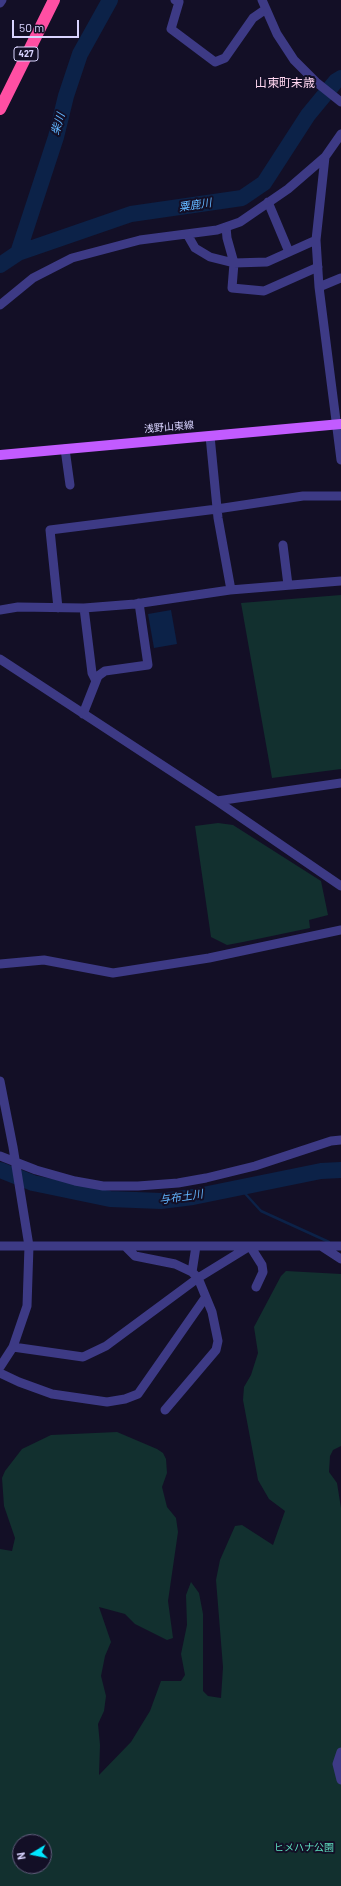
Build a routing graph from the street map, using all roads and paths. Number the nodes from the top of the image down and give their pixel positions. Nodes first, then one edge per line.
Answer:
1 (2, 0) edge
2 (54, 0) edge
3 (175, 0) edge
4 (262, 0) edge
5 (0, 3) edge
6 (266, 9) junction
7 (341, 102) edge
8 (0, 108) edge
9 (341, 134) edge
10 (325, 157) junction
11 (268, 202) junction
12 (226, 227) junction
13 (187, 234) junction
14 (316, 240) junction
15 (289, 252) junction
16 (234, 263) junction
17 (318, 267) junction
18 (341, 278) edge
19 (319, 287) junction
20 (0, 305) edge
21 (338, 424) edge
22 (210, 436) junction
23 (65, 449) junction
24 (0, 455) edge
25 (341, 460) edge
26 (70, 485) dead end
27 (341, 496) edge
28 (217, 509) junction
29 (283, 545) dead end
30 (341, 582) edge
31 (288, 585) junction
32 (231, 590) junction
33 (138, 603) junction
34 (58, 608) junction
35 (84, 608) junction
36 (0, 610) edge
37 (0, 659) edge
38 (96, 681) junction
39 (83, 714) junction
40 (341, 783) edge
41 (217, 801) junction
42 (341, 886) edge
43 (341, 930) edge
44 (0, 964) edge
45 (0, 1081) edge
46 (341, 1140) edge
47 (0, 1156) edge
48 (17, 1165) junction
49 (0, 1246) edge
50 (29, 1246) junction
51 (125, 1246) junction
52 (196, 1246) junction
53 (250, 1246) junction
54 (321, 1246) junction
55 (341, 1246) edge
56 (341, 1259) edge
57 (195, 1275) junction
58 (256, 1287) dead end
59 (205, 1298) junction
60 (14, 1348) junction
61 (0, 1367) edge
62 (0, 1373) edge
63 (165, 1410) dead end
64 (341, 1752) edge
65 (341, 1780) edge

1 - 5 street
2 - 8 highway, 427
3 - 6 street
4 - 6 street
6 - 7 street
9 - 10 street
10 - 11 street
10 - 14 street
11 - 12 street
11 - 15 street
12 - 13 street
12 - 16 street
13 - 16 street
13 - 20 street
14 - 15 street
14 - 17 street
15 - 16 street
16 - 17 street
17 - 19 street
18 - 19 street
19 - 21 street
21 - 22 main road, 浅野山東線
21 - 25 street
22 - 23 main road, 浅野山東線
22 - 28 street
23 - 24 main road, 浅野山東線
23 - 26 street
27 - 28 street
28 - 32 street
28 - 34 street
29 - 31 street
30 - 31 street
31 - 32 street
32 - 33 street
33 - 35 street
33 - 38 street
34 - 35 street
34 - 36 street
35 - 38 street
37 - 39 street
38 - 39 street
39 - 41 street
40 - 41 street
41 - 42 street
43 - 44 street
45 - 48 street
46 - 48 street
47 - 48 street
48 - 50 street
49 - 50 street
50 - 51 street
50 - 60 street
51 - 52 street
51 - 57 street
52 - 53 street
52 - 57 street
53 - 54 street
53 - 57 street
53 - 58 street
54 - 55 street
54 - 56 street
57 - 59 street
57 - 60 street
59 - 62 street
59 - 63 street
60 - 61 street
64 - 65 street

